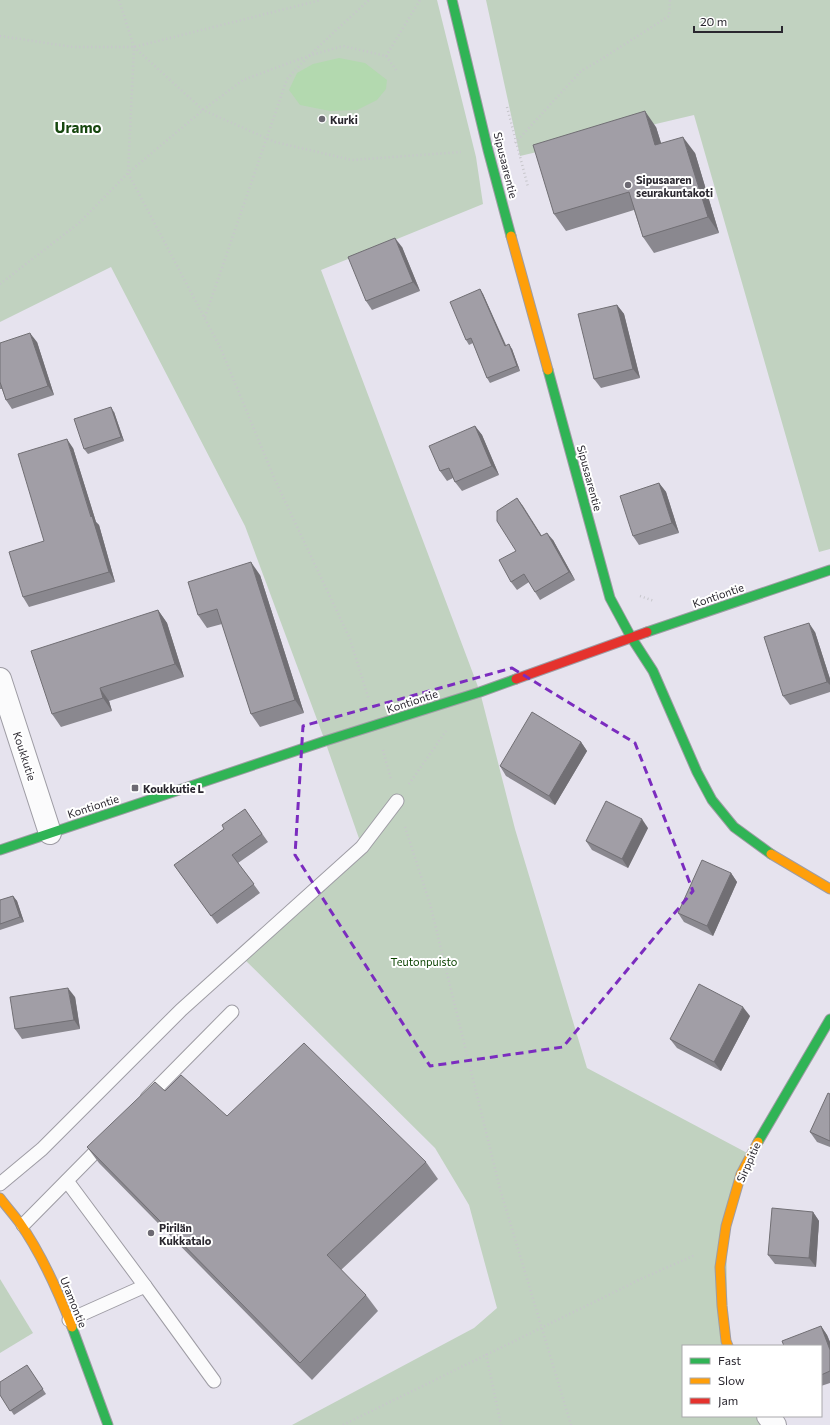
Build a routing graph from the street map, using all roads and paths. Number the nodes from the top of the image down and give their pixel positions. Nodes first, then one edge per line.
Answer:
1 (321, 0) edge
2 (369, 0) edge
3 (420, 0) edge
4 (452, 0) edge
5 (670, 0) edge
6 (0, 36) edge
7 (134, 46) junction
8 (308, 56) junction
9 (386, 56) junction
10 (396, 71) dead end
11 (202, 110) junction
12 (266, 138) junction
13 (488, 150) junction
14 (0, 284) edge
15 (205, 317) dead end
16 (830, 570) edge
17 (631, 637) junction
18 (0, 679) edge
19 (449, 727) dead end
20 (397, 801) joint
21 (50, 833) junction
22 (0, 850) edge
23 (830, 889) edge
24 (232, 1012) dead end
25 (830, 1019) edge
26 (138, 1108) edge
27 (111, 1136) edge
28 (67, 1181) junction
29 (0, 1184) edge
30 (0, 1198) edge
31 (23, 1225) junction
32 (724, 1240) junction
33 (145, 1286) junction
34 (69, 1320) junction
35 (728, 1345) edge
36 (486, 1354) junction
37 (214, 1382) dead end
38 (769, 1417) edge
39 (108, 1425) edge
40 (343, 1425) edge
41 (501, 1425) edge
42 (775, 1425) edge

1 - 7 path
2 - 8 path
3 - 9 path
4 - 13 street, Sipusaarentie
5 - 13 path
6 - 7 path
7 - 11 path
8 - 9 path
8 - 11 path
8 - 12 path
9 - 10 path
11 - 12 path
11 - 14 path
12 - 13 path
12 - 15 path
13 - 17 street, Sipusaarentie
16 - 17 street, Kontiontie
17 - 21 street, Kontiontie
17 - 23 street, Sipusaarentie
18 - 21 street, Koukkutie
19 - 20 path
20 - 29 lane
21 - 22 street, Kontiontie
24 - 26 lane
25 - 32 street, Sirppitie
27 - 28 lane
28 - 31 lane
28 - 33 lane
30 - 31 street, Uramontie
31 - 34 street, Uramontie
32 - 35 street, Sirppitie
32 - 36 path
33 - 34 lane
33 - 37 lane
34 - 39 street, Uramontie
36 - 40 path
36 - 41 path
38 - 42 street

